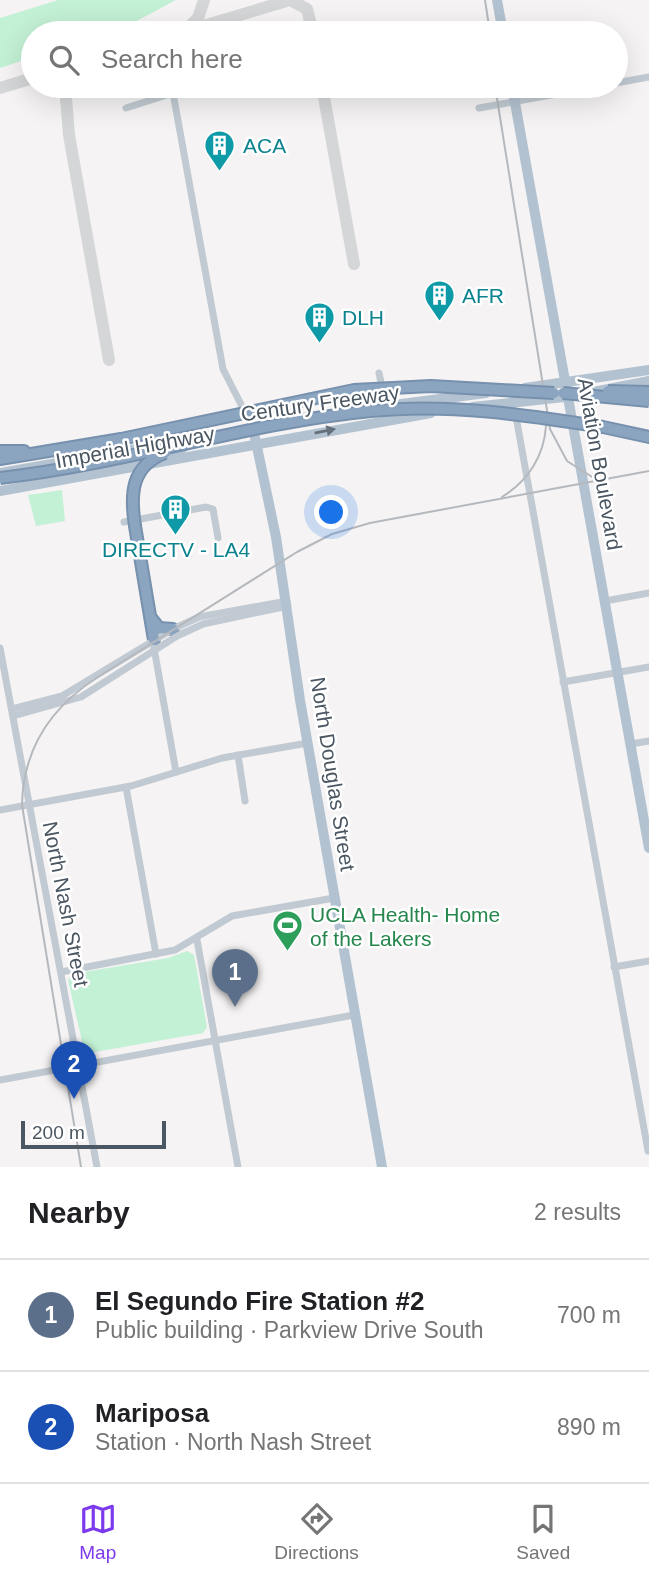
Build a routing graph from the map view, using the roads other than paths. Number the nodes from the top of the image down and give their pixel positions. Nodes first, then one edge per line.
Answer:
1 (497, 0) edge
2 (501, 21) edge
3 (649, 77) edge
4 (628, 81) edge
5 (157, 98) edge
6 (174, 98) edge
7 (514, 98) edge
8 (537, 98) edge
9 (515, 102) junction
10 (126, 108) dead end
11 (479, 108) dead end
12 (649, 372) edge
13 (379, 373) dead end
14 (649, 381) edge
15 (566, 391) junction
16 (649, 392) edge
17 (466, 395) junction
18 (649, 401) edge
19 (514, 402) junction
20 (386, 406) junction
21 (386, 420) junction
22 (603, 427) junction
23 (253, 428) junction
24 (649, 430) edge
25 (649, 437) edge
26 (194, 441) junction
27 (258, 444) junction
28 (0, 451) edge
29 (44, 454) junction
30 (0, 459) edge
31 (112, 463) junction
32 (0, 477) edge
33 (0, 491) edge
34 (124, 522) dead end
35 (218, 538) dead end
36 (649, 593) edge
37 (605, 601) junction
38 (287, 604) junction
39 (150, 617) junction
40 (173, 629) junction
41 (154, 646) junction
42 (0, 648) edge
43 (649, 667) edge
44 (618, 672) junction
45 (564, 682) junction
46 (12, 713) junction
47 (649, 741) edge
48 (308, 743) junction
49 (631, 744) junction
50 (238, 755) junction
51 (176, 772) junction
52 (126, 787) junction
53 (245, 801) dead end
54 (29, 805) junction
55 (0, 810) edge
56 (646, 815) edge
57 (649, 848) edge
58 (334, 898) junction
59 (197, 940) junction
60 (156, 954) junction
61 (649, 961) edge
62 (614, 967) junction
63 (61, 972) junction
64 (354, 1015) junction
65 (216, 1040) junction
66 (79, 1066) junction
67 (0, 1080) edge
68 (648, 1151) edge
69 (97, 1167) edge
70 (238, 1167) edge
71 (382, 1167) edge

1 - 2 main road
3 - 4 street
5 - 10 street
6 - 23 street
7 - 9 main road, Aviation Boulevard
8 - 9 street
9 - 11 street
9 - 15 main road, Aviation Boulevard
12 - 15 main road
13 - 20 street
14 - 15 main road
15 - 16 highway, bridge
15 - 17 main road, Imperial Highway
15 - 18 highway, Century Freeway, bridge
15 - 19 main road, Imperial Highway
15 - 29 highway, Century Freeway, bridge
15 - 37 main road, Aviation Boulevard
17 - 20 main road, Imperial Highway
17 - 21 main road
19 - 21 main road, Imperial Highway
19 - 45 street
20 - 23 main road, Imperial Highway
27 -> 21 main road, Imperial Highway
22 - 24 highway, Century Freeway
22 - 25 highway
22 - 26 highway, Century Freeway, bridge
23 - 26 main road, Imperial Highway
23 - 27 main road, North Douglas Street
26 - 31 main road, Imperial Highway
26 - 32 highway, Century Freeway, bridge
26 - 39 highway, bridge
27 - 31 main road, Imperial Highway
27 - 38 main road, North Douglas Street
28 - 29 highway
29 - 30 highway, Century Freeway
31 - 32 main road, Imperial Highway
31 - 33 main road, Imperial Highway
34 - 35 street
36 - 37 street
37 - 44 main road, Aviation Boulevard
38 - 40 street
38 - 41 street
38 - 48 main road, North Douglas Street
39 - 40 highway
39 - 41 highway
40 - 41 street
41 - 46 street
41 - 51 street
42 - 46 street, North Nash Street
43 - 44 street
44 - 45 street
44 - 49 main road, Aviation Boulevard
45 - 62 street
46 - 54 street, North Nash Street
47 - 49 street
48 - 50 street
48 - 58 main road, North Douglas Street
49 - 56 main road, Aviation Boulevard
50 - 51 street
50 - 53 street
51 - 52 street
52 - 54 street
52 - 60 street
54 - 55 street
54 - 63 street, North Nash Street
56 - 57 main road, Aviation Boulevard
58 - 59 street
58 - 64 main road, North Douglas Street
59 - 60 street
59 - 65 street
60 - 63 street
61 - 62 street
62 - 68 street
63 - 66 street, North Nash Street
64 - 65 street
64 - 71 main road, North Douglas Street
65 - 66 street
65 - 70 street
66 - 67 street
66 - 69 street, North Nash Street

